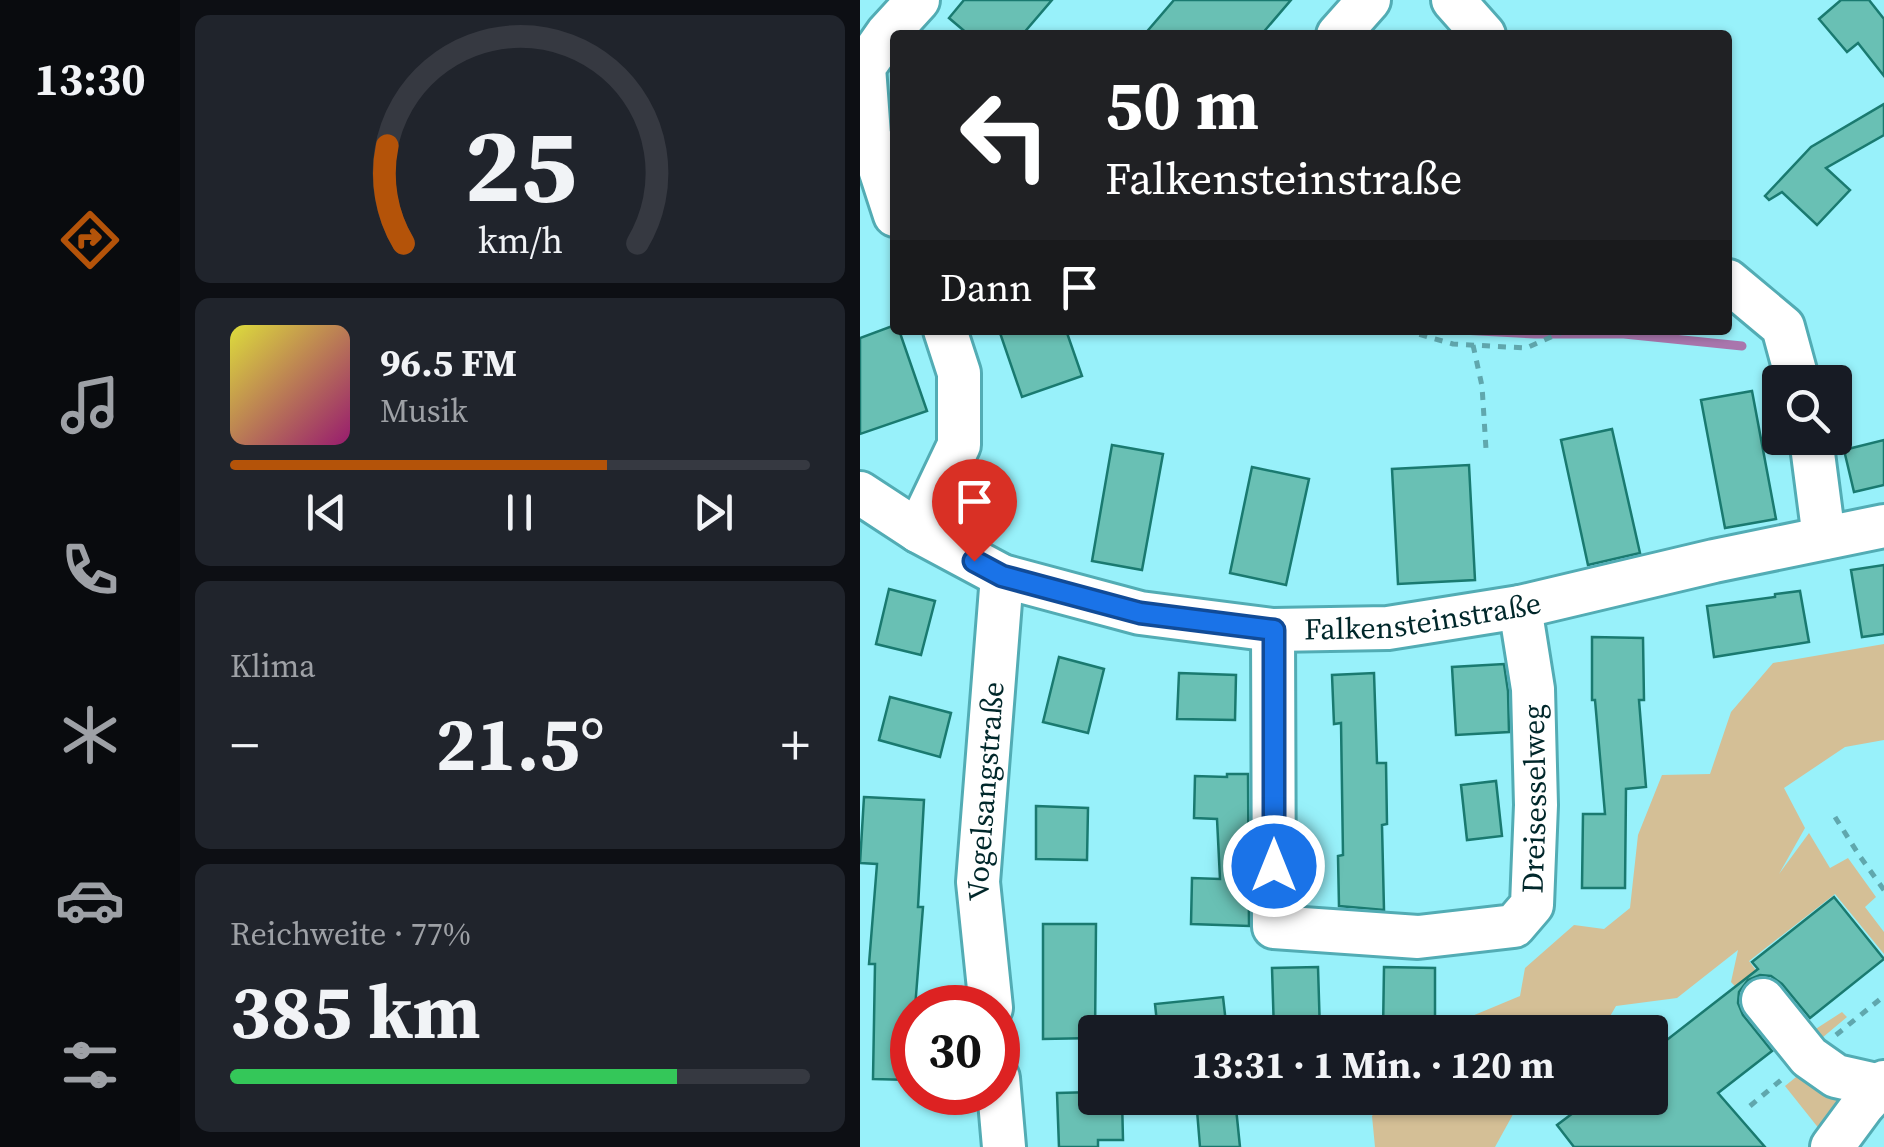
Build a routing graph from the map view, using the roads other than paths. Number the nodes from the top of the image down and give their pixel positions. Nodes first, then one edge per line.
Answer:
1 (918, 0) edge
2 (1369, 0) edge
3 (1453, 0) edge
4 (1342, 30) edge
5 (1480, 30) edge
6 (890, 200) edge
7 (1732, 285) edge
8 (948, 335) edge
9 (1794, 365) edge
10 (1813, 455) edge
11 (860, 492) edge
12 (1884, 526) edge
13 (918, 531) junction
14 (1824, 538) junction
15 (1002, 576) junction
16 (1520, 606) junction
17 (1274, 630) junction
18 (989, 985) edge
19 (1763, 1000) dead end
20 (1882, 1084) edge
21 (1001, 1115) edge
22 (1004, 1147) edge
23 (1832, 1147) edge

1 - 6 street
2 - 4 street
3 - 5 street
7 - 9 street
8 - 13 street
10 - 14 street
11 - 13 street, Falkensteinstraße
12 - 14 street, Falkensteinstraße
13 - 15 street, Falkensteinstraße
14 - 16 street, Falkensteinstraße
15 - 17 street, Falkensteinstraße
15 - 18 street, Vogelsangstraße
16 - 17 street, Falkensteinstraße
16 - 17 street, Dreisesselweg
19 - 20 street
20 - 23 street
21 - 22 street

